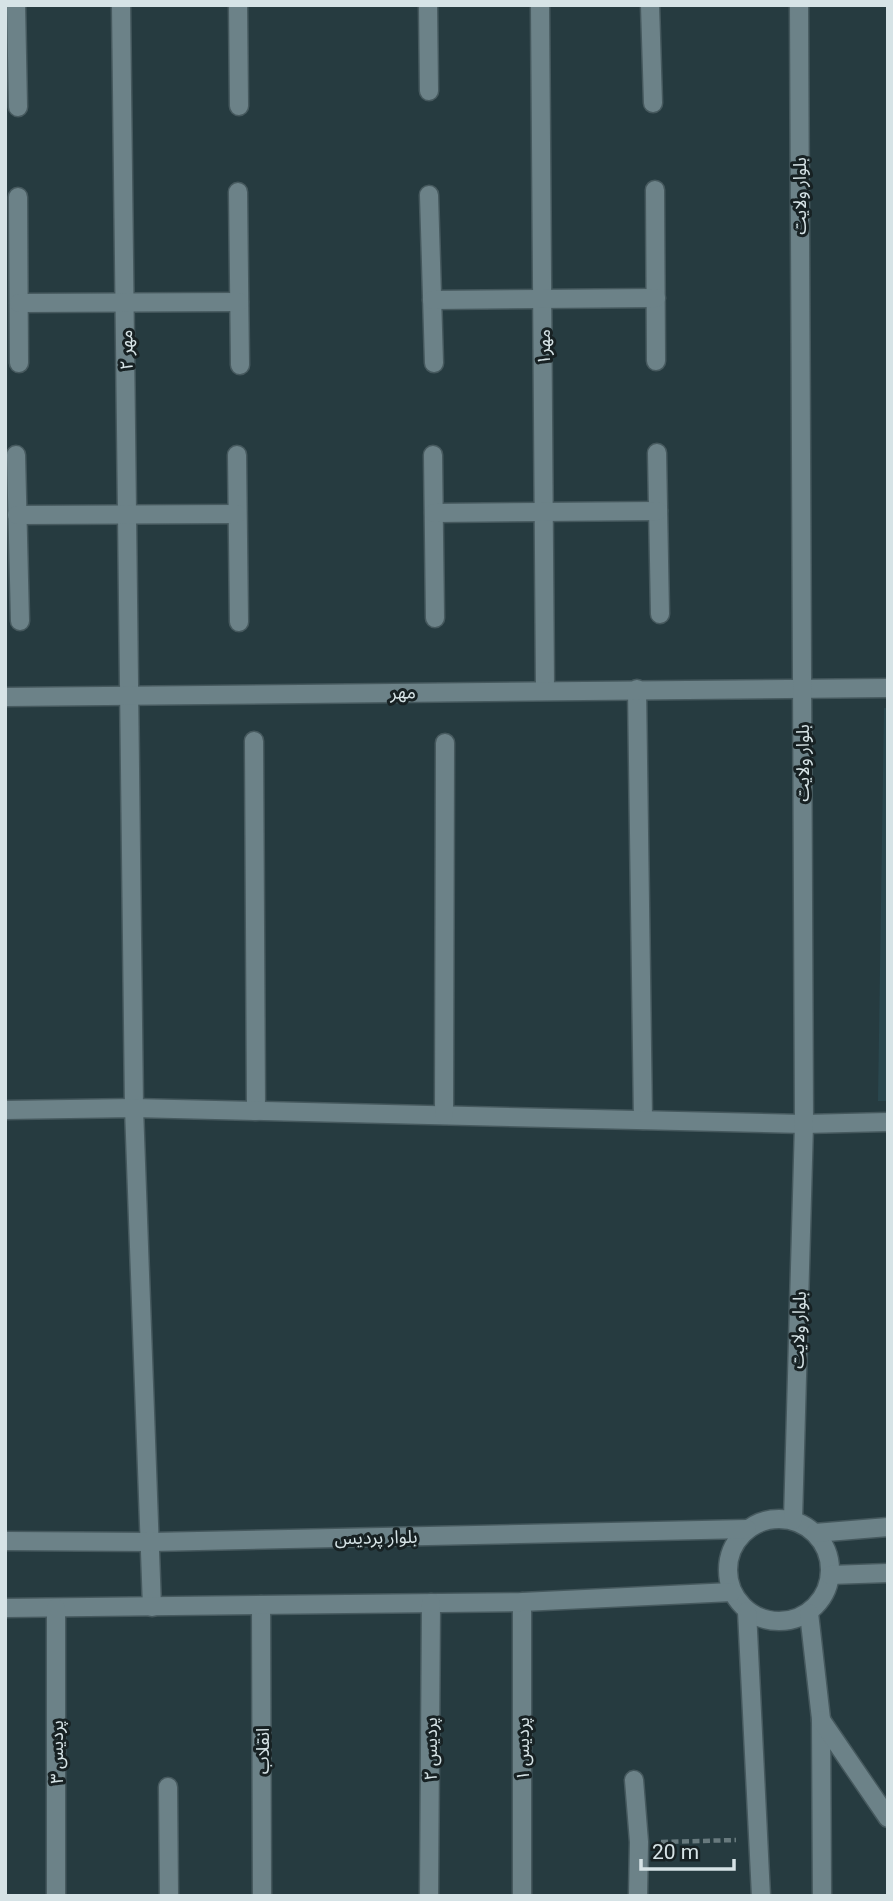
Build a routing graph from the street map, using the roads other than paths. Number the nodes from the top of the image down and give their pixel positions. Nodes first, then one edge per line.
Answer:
1 (16, 5) edge
2 (121, 5) edge
3 (238, 5) edge
4 (428, 5) edge
5 (540, 5) edge
6 (650, 5) edge
7 (799, 5) edge
8 (429, 91) dead end
9 (653, 103) dead end
10 (239, 106) dead end
11 (18, 107) dead end
12 (655, 190) dead end
13 (238, 192) dead end
14 (429, 195) dead end
15 (18, 197) dead end
16 (656, 298) junction
17 (542, 299) junction
18 (432, 300) junction
19 (125, 302) junction
20 (239, 302) junction
21 (19, 303) junction
22 (656, 361) dead end
23 (19, 363) dead end
24 (434, 363) dead end
25 (240, 365) dead end
26 (657, 453) dead end
27 (16, 455) dead end
28 (237, 455) dead end
29 (433, 455) dead end
30 (544, 512) junction
31 (658, 512) junction
32 (434, 513) junction
33 (237, 514) junction
34 (17, 515) junction
35 (129, 515) junction
36 (660, 614) dead end
37 (435, 618) dead end
38 (20, 621) dead end
39 (239, 622) dead end
40 (802, 686) junction
41 (888, 688) edge
42 (637, 689) junction
43 (545, 690) junction
44 (131, 695) junction
45 (5, 696) edge
46 (254, 741) dead end
47 (445, 743) dead end
48 (134, 1108) junction
49 (5, 1110) edge
50 (256, 1111) junction
51 (444, 1115) junction
52 (643, 1120) junction
53 (888, 1122) edge
54 (804, 1124) junction
55 (793, 1521) junction
56 (888, 1527) edge
57 (747, 1529) junction
58 (815, 1533) junction
59 (5, 1541) edge
60 (152, 1542) junction
61 (888, 1573) edge
62 (830, 1575) junction
63 (732, 1592) junction
64 (522, 1602) junction
65 (431, 1603) junction
66 (261, 1605) junction
67 (152, 1606) junction
68 (5, 1608) edge
69 (55, 1608) junction
70 (747, 1611) junction
71 (809, 1613) junction
72 (821, 1719) junction
73 (634, 1780) dead end
74 (168, 1787) dead end
75 (888, 1818) edge
76 (56, 1896) edge
77 (169, 1896) edge
78 (262, 1896) edge
79 (429, 1896) edge
80 (522, 1896) edge
81 (638, 1896) edge
82 (761, 1896) edge
83 (822, 1896) edge

1 - 11 street
2 - 19 street, مهر ۲
3 - 10 street
4 - 8 street
5 - 17 street, مهر۱
6 - 9 street
7 - 40 street, بلوار ولایت
12 - 16 street
13 - 20 street
14 - 18 street
15 - 21 street
16 - 17 street
16 - 22 street
17 - 18 street
17 - 30 street, مهر۱
18 - 24 street
19 - 20 street
19 - 21 street
19 - 35 street, مهر ۲
20 - 25 street
21 - 23 street
26 - 31 street
27 - 34 street
28 - 33 street
29 - 32 street
30 - 31 street
30 - 32 street
30 - 43 street, مهر۱
31 - 36 street
32 - 37 street
33 - 35 street
33 - 39 street
34 - 35 street
34 - 38 street
35 - 44 street, مهر ۲
40 - 41 street, مهر
40 - 42 street, مهر
40 - 54 street, بلوار ولایت
42 - 43 street, مهر
42 - 52 street
43 - 44 street, مهر
44 - 45 street, مهر
44 - 48 street, مهر ۲
46 - 50 street
47 - 51 street
48 - 49 street
48 - 50 street
48 - 60 street, مهر ۲
50 - 51 street
51 - 52 street
52 - 54 street
53 - 54 street
54 - 55 street, بلوار ولایت
55 - 57 street
55 - 58 street
56 - 58 street
57 - 60 street, بلوار پردیس
57 - 63 street
58 - 62 street
59 - 60 street, بلوار پردیس
60 - 67 street, مهر ۲
61 - 62 street
62 - 71 street
63 - 64 street
63 - 70 street
64 - 65 street
64 - 80 street, پردیس ۱
65 - 66 street
65 - 79 street, پردیس ۲
66 - 67 street
66 - 78 street, انقلاب
67 - 69 street
68 - 69 street
69 - 76 street, پردیس ۳
70 - 71 street
70 - 82 street
71 - 72 street
72 - 75 street
72 - 83 street
73 - 81 street
74 - 77 street

